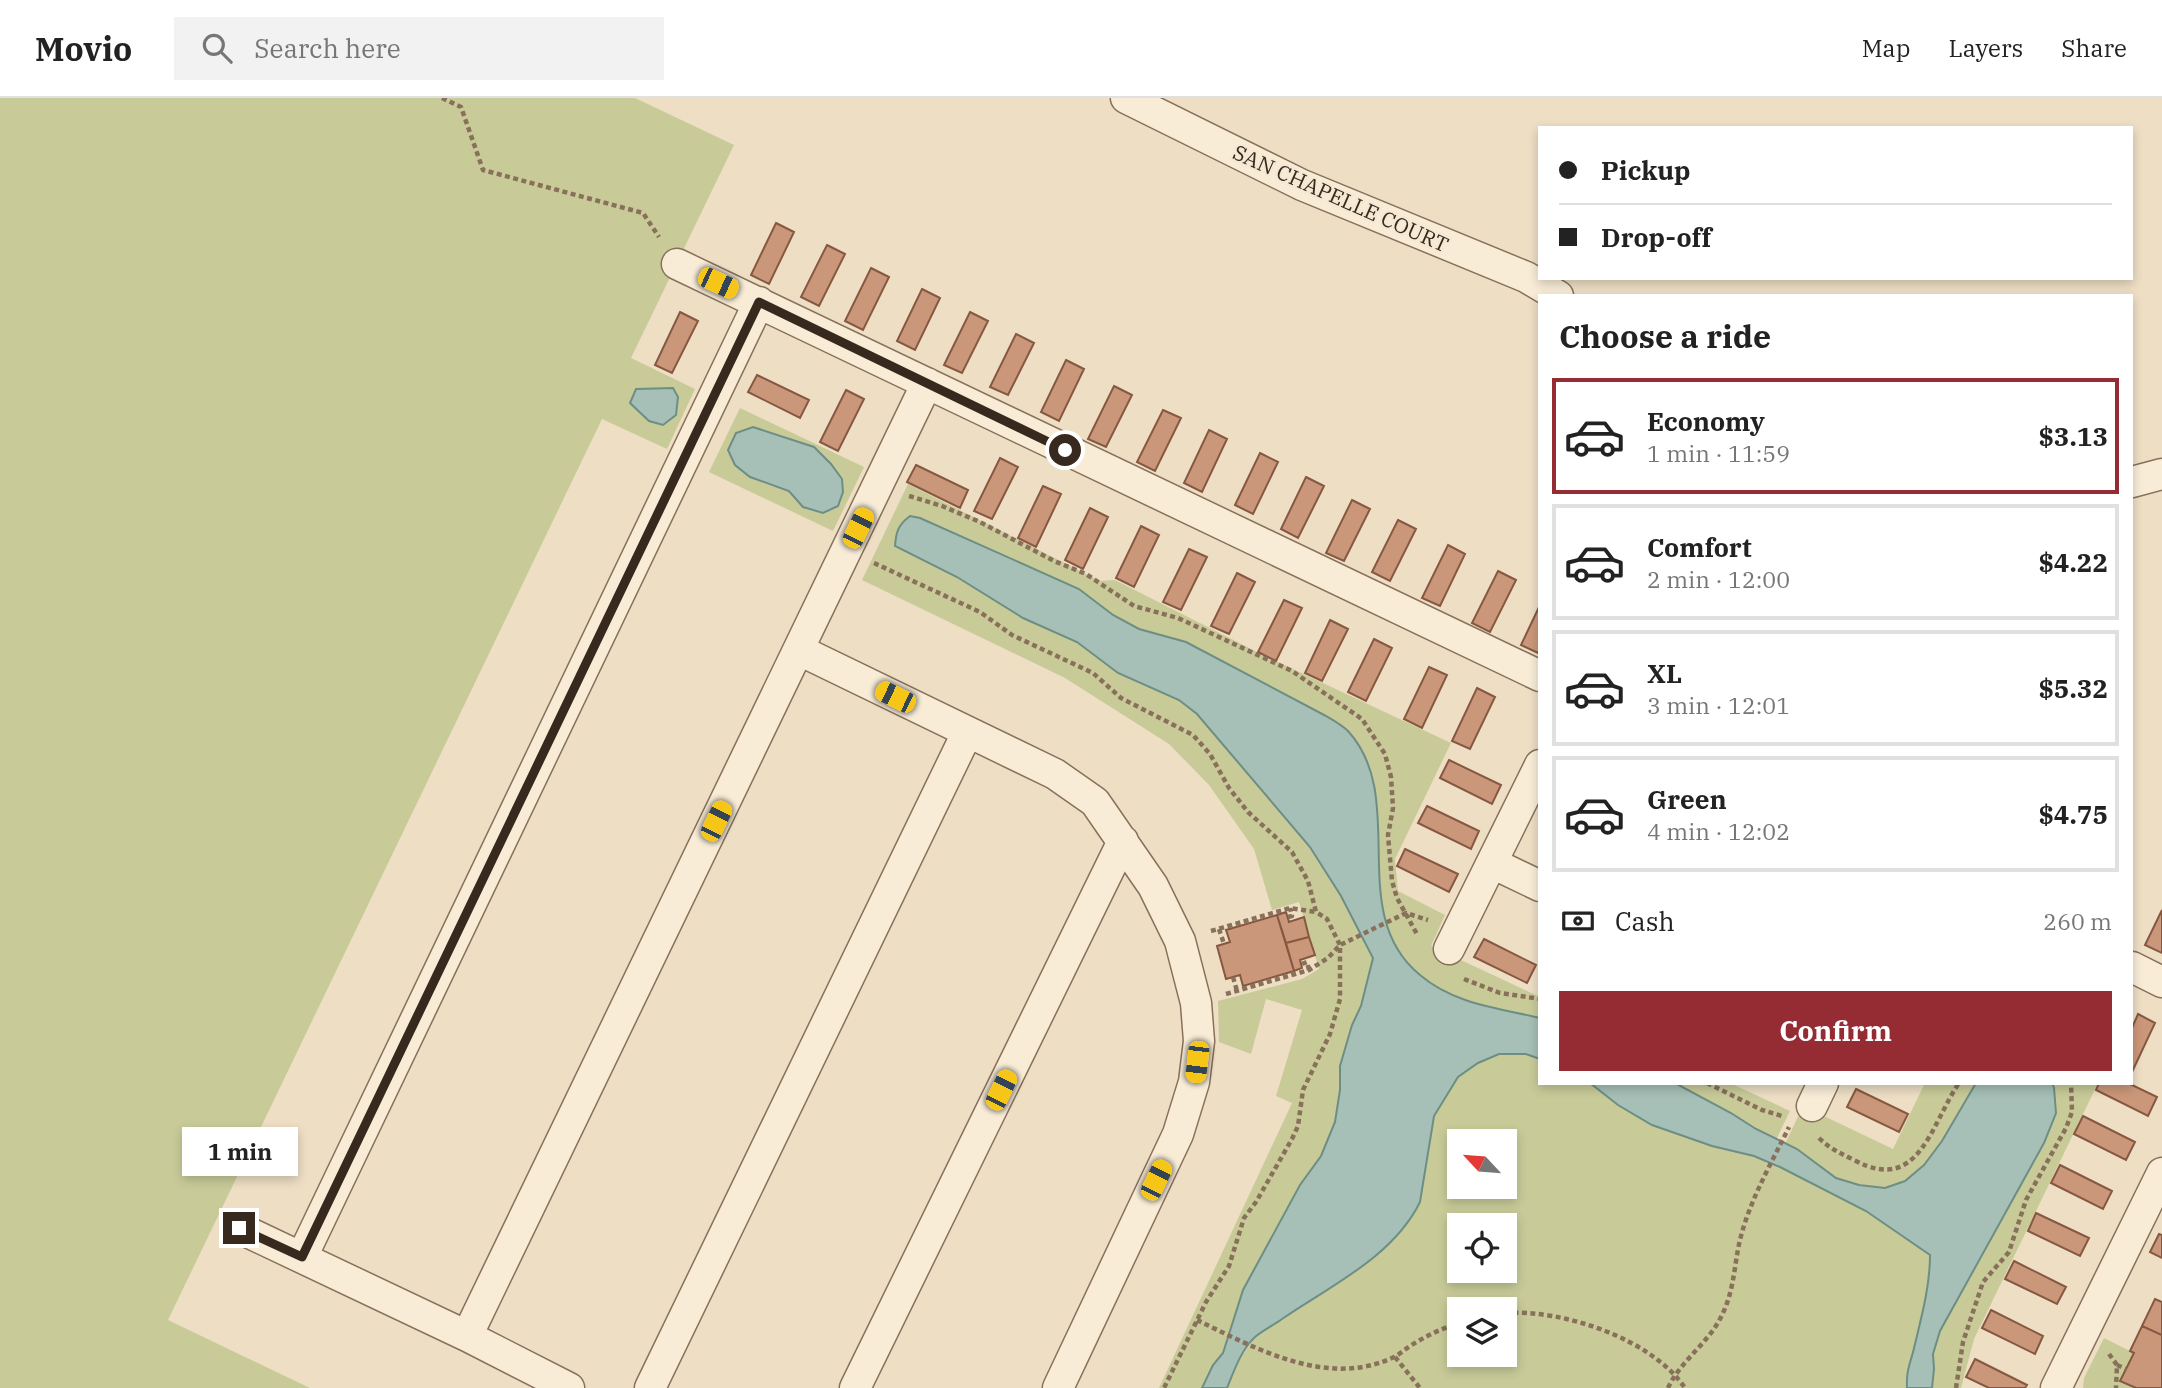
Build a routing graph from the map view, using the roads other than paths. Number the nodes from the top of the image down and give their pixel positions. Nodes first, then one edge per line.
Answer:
1 (1126, 98) edge
2 (677, 264) road end
3 (1555, 294) edge
4 (759, 302) junction
5 (927, 383) junction
6 (2162, 474) edge
7 (2133, 482) edge
8 (799, 650) junction
9 (1538, 675) edge
10 (967, 733) junction
11 (1538, 769) edge
12 (1123, 841) junction
13 (1492, 863) junction
14 (1538, 885) edge
15 (1452, 962) road end
16 (2133, 968) edge
17 (2162, 982) edge
18 (2162, 1173) edge
19 (239, 1228) dead end
20 (302, 1257) junction
21 (467, 1336) junction
22 (569, 1388) edge
23 (650, 1388) edge
24 (855, 1388) edge
25 (1058, 1388) edge
26 (2056, 1388) edge

1 - 3 street, SAN CHAPELLE COURT
2 - 4 street
4 - 5 street
4 - 20 street
5 - 8 street
5 - 9 street
6 - 7 street
8 - 10 street
8 - 21 street
10 - 12 street
10 - 23 street
11 - 13 street
12 - 24 street
12 - 25 street
13 - 14 street
13 - 15 street
16 - 17 street
18 - 26 street
19 - 20 street
20 - 21 street
21 - 22 street

